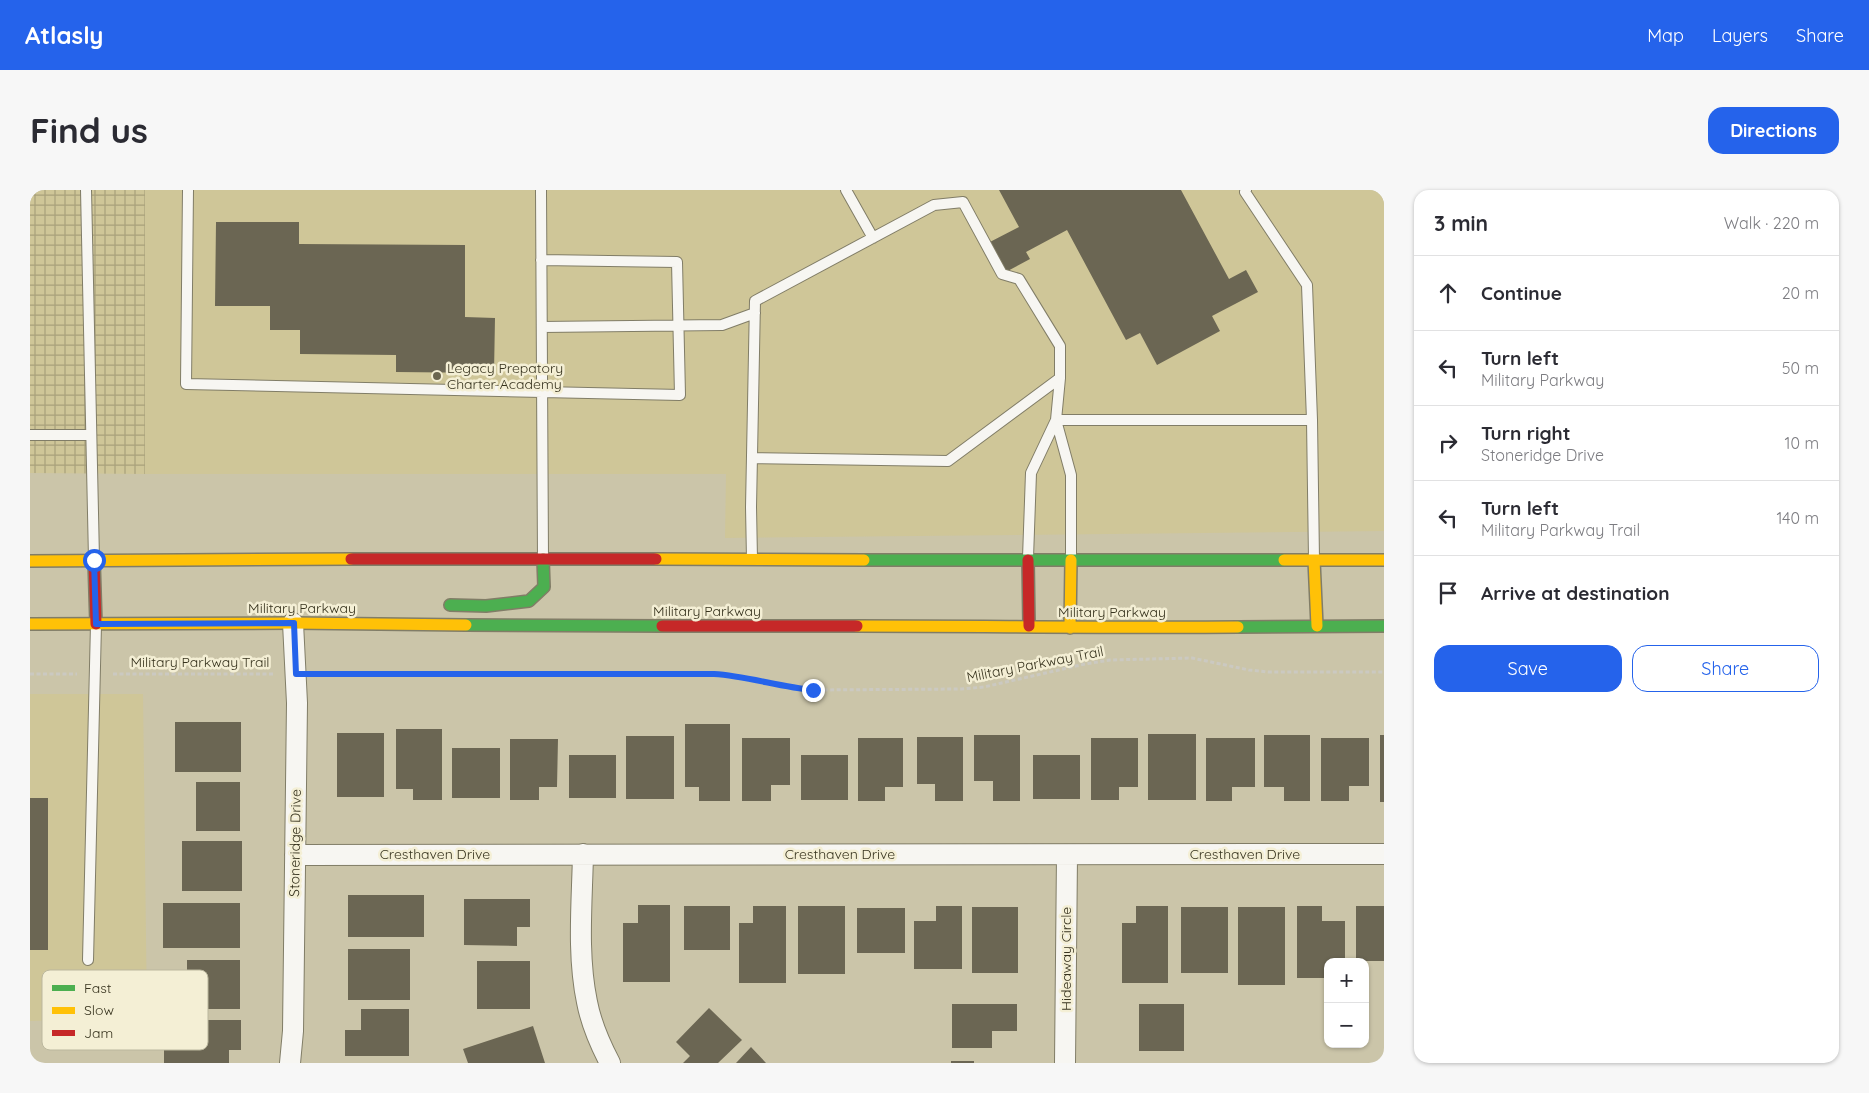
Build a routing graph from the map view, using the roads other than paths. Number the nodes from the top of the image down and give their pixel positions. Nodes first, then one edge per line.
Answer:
1 (86, 190) edge
2 (188, 190) edge
3 (541, 190) edge
4 (846, 190) edge
5 (1246, 190) edge
6 (873, 238) junction
7 (541, 260) junction
8 (755, 313) junction
9 (678, 325) junction
10 (542, 327) junction
11 (1060, 378) junction
12 (542, 392) junction
13 (1056, 420) junction
14 (1312, 420) junction
15 (30, 435) edge
16 (91, 435) junction
17 (752, 458) junction
18 (543, 559) junction
19 (94, 560) junction
20 (752, 560) junction
21 (1028, 560) junction
22 (1071, 560) junction
23 (1314, 560) junction
24 (1384, 560) edge
25 (30, 561) edge
26 (438, 605) dead end
27 (327, 613) dead end
28 (294, 623) junction
29 (30, 624) edge
30 (96, 624) junction
31 (1029, 626) junction
32 (1317, 626) junction
33 (1384, 626) edge
34 (1070, 628) junction
35 (295, 854) junction
36 (583, 854) junction
37 (1067, 854) junction
38 (1384, 854) edge
39 (88, 960) dead end
40 (290, 1063) edge
41 (610, 1063) edge
42 (1065, 1063) edge

1 - 16 lane
2 - 12 lane
3 - 7 lane
4 - 6 lane
5 - 14 lane
6 - 8 lane
6 - 11 lane
7 - 9 lane
7 - 10 lane
8 - 9 lane
8 - 17 lane
9 - 10 lane
9 - 12 lane
10 - 12 lane
11 - 13 lane
11 - 17 lane
12 - 18 lane
13 - 14 lane
13 - 21 lane
13 - 22 lane
14 - 23 lane
15 - 16 lane
16 - 19 lane
17 - 20 lane
18 - 19 main road
18 - 20 main road
18 - 26 main road
19 - 25 main road
19 - 30 main road
20 - 21 main road
21 - 22 main road
21 - 31 main road
22 - 23 main road
22 - 34 main road
23 - 24 main road
23 - 32 main road
27 - 28 main road
28 - 30 main road, Military Parkway
28 - 31 main road, Military Parkway
28 - 35 street, Stoneridge Drive
29 - 30 main road, Military Parkway
30 - 39 lane
31 - 34 main road, Military Parkway
32 - 33 main road, Military Parkway
32 - 34 main road, Military Parkway
35 - 36 street, Cresthaven Drive
35 - 40 street, Stoneridge Drive
36 - 37 street, Cresthaven Drive
36 - 41 street
37 - 38 street, Cresthaven Drive
37 - 42 street, Hideaway Circle

